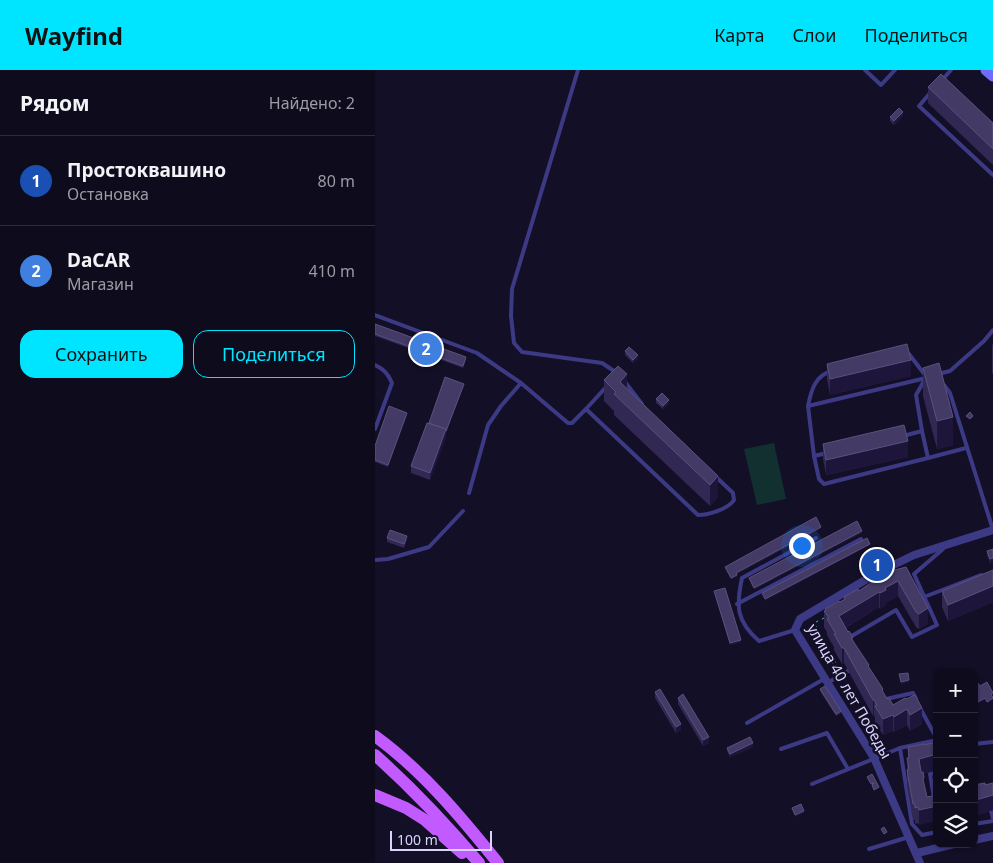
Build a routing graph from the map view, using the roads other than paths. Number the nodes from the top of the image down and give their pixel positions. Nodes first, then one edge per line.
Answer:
1 (578, 70) edge
2 (865, 70) edge
3 (895, 70) edge
4 (951, 70) edge
5 (987, 70) edge
6 (993, 76) edge
7 (943, 80) junction
8 (950, 86) edge
9 (993, 175) edge
10 (375, 315) edge
11 (993, 330) edge
12 (900, 356) edge
13 (375, 365) edge
14 (834, 371) edge
15 (927, 377) junction
16 (934, 380) edge
17 (624, 381) edge
18 (941, 382) edge
19 (521, 383) junction
20 (808, 406) junction
21 (586, 409) junction
22 (645, 409) edge
23 (375, 429) edge
24 (922, 431) junction
25 (895, 437) edge
26 (966, 448) junction
27 (832, 452) edge
28 (815, 456) junction
29 (928, 458) junction
30 (713, 474) edge
31 (469, 493) dead end
32 (463, 510) dead end
33 (993, 530) edge
34 (816, 538) dead end
35 (861, 539) edge
36 (948, 544) junction
37 (375, 560) edge
38 (984, 574) edge
39 (924, 597) junction
40 (737, 604) junction
41 (795, 630) junction
42 (855, 645) edge
43 (848, 671) edge
44 (827, 680) junction
45 (882, 692) edge
46 (747, 723) dead end
47 (933, 732) edge
48 (375, 736) edge
49 (933, 741) edge
50 (993, 742) edge
51 (978, 744) edge
52 (900, 748) junction
53 (781, 749) dead end
54 (375, 755) edge
55 (875, 758) junction
56 (848, 769) junction
57 (933, 774) edge
58 (811, 784) dead end
59 (933, 792) edge
60 (375, 795) edge
61 (991, 811) edge
62 (993, 819) edge
63 (978, 823) edge
64 (933, 833) edge
65 (909, 836) junction
66 (993, 836) edge
67 (978, 839) edge
68 (938, 848) edge
69 (869, 849) dead end
70 (917, 853) junction
71 (474, 863) edge
72 (479, 863) edge
73 (498, 863) edge
74 (920, 863) edge

1 - 21 lane
2 - 3 lane
4 - 7 lane
5 - 6 main road
7 - 8 lane
7 - 9 lane
10 - 19 lane
11 - 15 lane
12 - 15 lane
13 - 23 lane
14 - 20 lane
15 - 16 lane
15 - 20 lane
15 - 24 lane
17 - 22 lane
18 - 26 lane
19 - 21 lane
19 - 31 lane
20 - 28 lane
21 - 30 lane
24 - 25 lane
24 - 29 lane
26 - 29 lane
26 - 33 lane
27 - 28 lane
28 - 29 lane
32 - 37 lane
33 - 36 street, улица 40 лет Победы
34 - 40 lane
35 - 40 lane
36 - 39 lane
36 - 41 street, улица 40 лет Победы
38 - 39 lane
39 - 42 lane
40 - 41 lane
41 - 44 street, улица 40 лет Победы
43 - 44 lane
44 - 46 lane
44 - 55 street, улица 40 лет Победы
45 - 47 lane
48 - 73 main road
49 - 52 lane
50 - 51 lane
52 - 55 lane
52 - 64 lane
53 - 56 lane
54 - 72 main road
55 - 56 lane
55 - 65 street, улица 40 лет Победы
56 - 58 lane
57 - 59 lane
60 - 71 main road
61 - 62 lane
62 - 63 lane
65 - 69 lane
65 - 70 street, улица 40 лет Победы
66 - 67 street
68 - 70 street
70 - 74 street, улица 40 лет Победы

